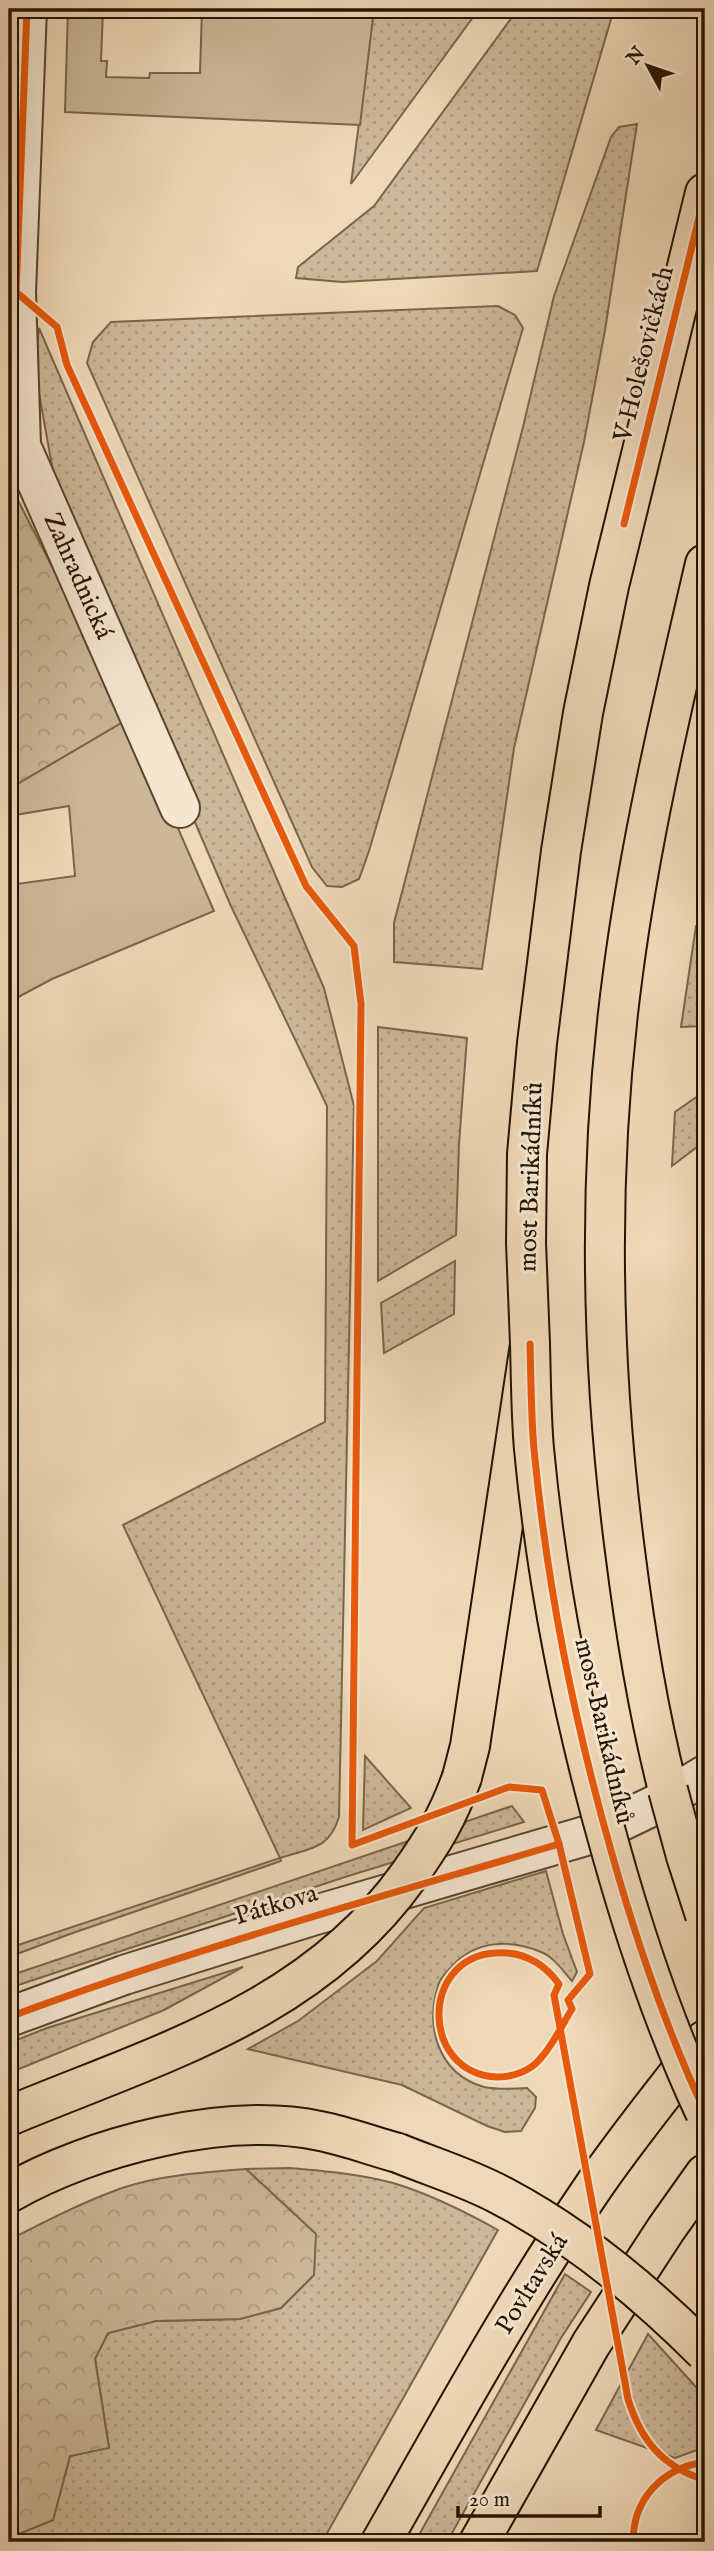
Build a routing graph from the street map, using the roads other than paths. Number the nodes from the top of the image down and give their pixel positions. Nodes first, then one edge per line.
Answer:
1 (27, 9) edge
2 (705, 193) edge
3 (12, 292) edge
4 (705, 564) edge
5 (180, 808) dead end
6 (545, 974) joint
7 (530, 1344) junction
8 (705, 1776) edge
9 (668, 1790) junction
10 (705, 1865) edge
11 (705, 1915) edge
12 (9, 2017) edge
13 (705, 2040) edge
14 (705, 2112) edge
15 (9, 2116) edge
16 (705, 2174) edge
17 (9, 2193) edge
18 (705, 2352) edge
19 (381, 2542) edge
20 (479, 2542) edge

1 - 3 street, Zahradnická
2 - 6 main road, V Holešovičkách
3 - 5 street, Zahradnická
4 - 9 main road, most Barikádníků
6 - 7 main road, most Barikádníků
7 - 14 main road, most Barikádníků, bridge
7 - 15 main road, bridge
8 - 12 street, Pátkova
9 - 10 main road, bridge
9 - 11 main road, most Barikádníků, bridge
13 - 19 main road, Povltavská
16 - 20 main road
17 - 18 main road, bridge

